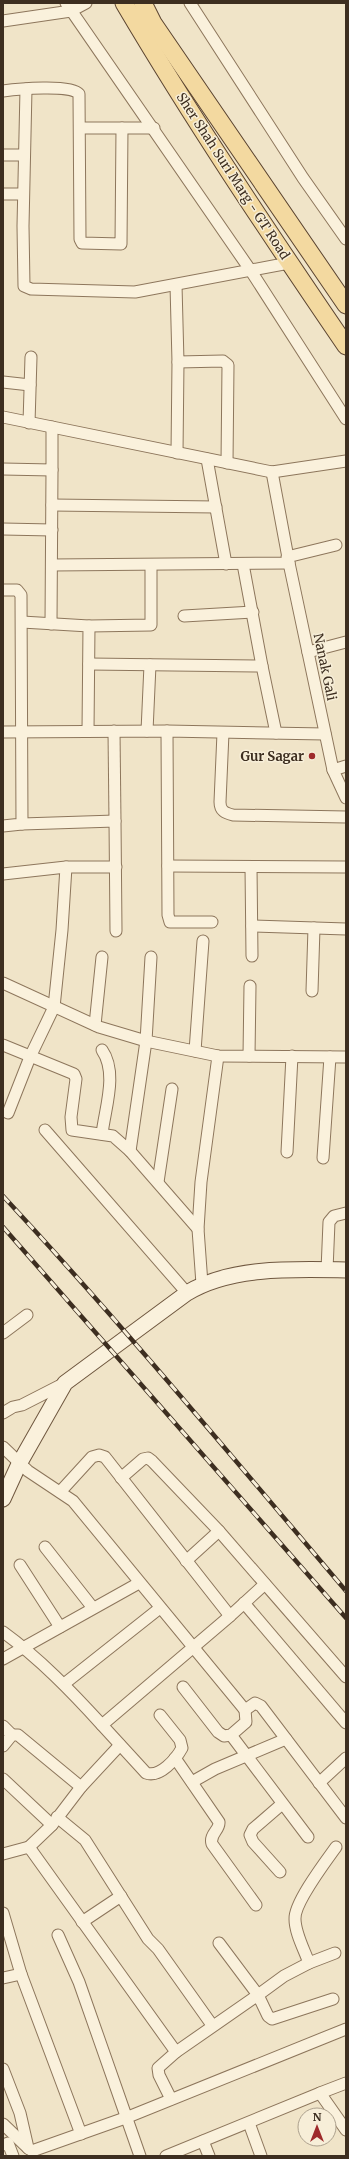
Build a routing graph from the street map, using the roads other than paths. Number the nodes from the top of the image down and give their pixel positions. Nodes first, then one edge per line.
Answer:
1 (86, 3) edge
2 (124, 3) edge
3 (190, 3) edge
4 (145, 6) edge
5 (69, 7) edge
6 (3, 21) edge
7 (26, 89) junction
8 (3, 91) edge
9 (81, 128) junction
10 (122, 128) junction
11 (154, 128) junction
12 (3, 155) edge
13 (24, 155) junction
14 (3, 194) edge
15 (24, 194) junction
16 (346, 239) edge
17 (289, 263) junction
18 (251, 271) junction
19 (176, 285) junction
20 (346, 305) edge
21 (346, 346) edge
22 (31, 357) dead end
23 (178, 362) junction
24 (3, 382) edge
25 (30, 385) junction
26 (3, 417) edge
27 (346, 419) edge
28 (29, 423) junction
29 (52, 427) junction
30 (177, 453) junction
31 (207, 459) junction
32 (346, 461) edge
33 (227, 463) junction
34 (3, 469) edge
35 (52, 470) junction
36 (272, 472) junction
37 (52, 505) junction
38 (216, 507) junction
39 (3, 529) edge
40 (52, 530) junction
41 (336, 545) dead end
42 (288, 560) junction
43 (226, 564) junction
44 (243, 564) junction
45 (52, 565) junction
46 (151, 565) junction
47 (3, 590) edge
48 (252, 612) junction
49 (184, 616) dead end
50 (22, 622) junction
51 (51, 624) junction
52 (89, 626) junction
53 (346, 642) edge
54 (308, 652) junction
55 (89, 664) junction
56 (150, 665) junction
57 (262, 666) junction
58 (22, 731) junction
59 (88, 731) junction
60 (114, 731) junction
61 (147, 731) junction
62 (167, 731) junction
63 (3, 732) edge
64 (223, 733) junction
65 (276, 733) junction
66 (325, 734) junction
67 (346, 766) edge
68 (333, 770) junction
69 (346, 798) edge
70 (346, 818) edge
71 (115, 821) junction
72 (22, 824) junction
73 (3, 826) edge
74 (168, 866) junction
75 (66, 867) junction
76 (116, 867) junction
77 (251, 867) junction
78 (346, 867) edge
79 (3, 874) edge
80 (212, 922) dead end
81 (252, 926) junction
82 (314, 928) junction
83 (346, 929) edge
84 (116, 931) dead end
85 (203, 941) dead end
86 (252, 956) dead end
87 (151, 957) dead end
88 (102, 958) dead end
89 (3, 983) edge
90 (250, 986) dead end
91 (312, 991) dead end
92 (54, 1007) junction
93 (95, 1025) junction
94 (146, 1041) junction
95 (3, 1045) edge
96 (102, 1050) dead end
97 (195, 1051) junction
98 (218, 1056) junction
99 (249, 1056) junction
100 (292, 1056) junction
101 (30, 1057) junction
102 (330, 1057) junction
103 (346, 1057) edge
104 (172, 1089) dead end
105 (8, 1113) dead end
106 (45, 1130) dead end
107 (102, 1134) junction
108 (130, 1151) junction
109 (287, 1152) dead end
110 (323, 1158) dead end
111 (158, 1182) junction
112 (346, 1213) edge
113 (198, 1229) junction
114 (327, 1270) junction
115 (346, 1270) edge
116 (202, 1284) junction
117 (188, 1293) junction
118 (27, 1315) dead end
119 (3, 1333) edge
120 (65, 1383) junction
121 (3, 1401) edge
122 (13, 1407) junction
123 (3, 1413) edge
124 (3, 1447) edge
125 (24, 1467) junction
126 (121, 1478) junction
127 (60, 1492) junction
128 (3, 1499) edge
129 (219, 1531) junction
130 (44, 1547) dead end
131 (186, 1561) junction
132 (20, 1565) dead end
133 (139, 1583) junction
134 (265, 1584) junction
135 (244, 1603) junction
136 (93, 1608) junction
137 (160, 1608) junction
138 (230, 1616) junction
139 (60, 1627) junction
140 (3, 1632) edge
141 (24, 1647) junction
142 (192, 1648) junction
143 (3, 1659) edge
144 (346, 1677) edge
145 (64, 1684) junction
146 (183, 1687) dead end
147 (245, 1710) junction
148 (160, 1715) dead end
149 (346, 1723) edge
150 (102, 1725) junction
151 (3, 1726) edge
152 (12, 1735) junction
153 (231, 1735) junction
154 (286, 1739) junction
155 (120, 1745) junction
156 (3, 1746) edge
157 (247, 1757) junction
158 (175, 1758) junction
159 (346, 1758) edge
160 (3, 1779) edge
161 (192, 1782) junction
162 (319, 1783) junction
163 (81, 1787) junction
164 (282, 1804) junction
165 (346, 1818) edge
166 (55, 1821) junction
167 (308, 1837) dead end
168 (29, 1847) junction
169 (336, 1847) dead end
170 (4, 1853) edge
171 (280, 1872) dead end
172 (121, 1896) junction
173 (256, 1905) dead end
174 (3, 1913) edge
175 (82, 1922) junction
176 (58, 1935) dead end
177 (219, 1943) dead end
178 (335, 1953) dead end
179 (309, 1963) junction
180 (21, 1974) junction
181 (3, 1978) edge
182 (258, 1995) junction
183 (333, 1999) dead end
184 (212, 2025) junction
185 (346, 2029) edge
186 (176, 2052) junction
187 (3, 2069) edge
188 (346, 2083) edge
189 (320, 2093) junction
190 (171, 2100) junction
191 (128, 2117) junction
192 (249, 2123) junction
193 (3, 2124) edge
194 (346, 2130) edge
195 (81, 2134) junction
196 (203, 2141) junction
197 (3, 2145) edge
198 (32, 2152) edge
199 (13, 2156) edge
200 (140, 2156) edge
201 (166, 2156) edge
202 (209, 2156) edge
203 (261, 2156) edge

1 - 5 street
2 - 17 main road, Sher Shah Suri Marg - GT Road
3 - 16 street
4 - 20 main road, Sher Shah Suri Marg - GT Road
5 - 6 street
5 - 11 street
7 - 8 street
7 - 9 street
7 - 13 street
9 - 10 street
9 - 10 street
10 - 11 street
11 - 18 street
12 - 13 street
13 - 15 street
14 - 15 street
15 - 19 street
17 - 18 street
17 - 21 main road, Sher Shah Suri Marg - GT Road
18 - 19 street
18 - 27 street
19 - 23 street
22 - 25 street
23 - 30 street
23 - 33 street
24 - 25 street
25 - 28 street
26 - 28 street
28 - 29 street
29 - 30 street
29 - 35 street
30 - 31 street
31 - 33 street
31 - 38 street
32 - 36 street
33 - 36 street
34 - 35 street
35 - 37 street
36 - 42 street, Nanak Gali
37 - 38 street
37 - 40 street
38 - 43 street
39 - 40 street
40 - 45 street
41 - 42 street
42 - 44 street
42 - 54 street, Nanak Gali
43 - 44 street
43 - 46 street
44 - 48 street
45 - 46 street
45 - 51 street
46 - 52 street
47 - 50 street
48 - 49 street
48 - 57 street
50 - 51 street
50 - 58 street
51 - 52 street
52 - 55 street
53 - 54 street
54 - 66 street, Nanak Gali
55 - 56 street
55 - 59 street
56 - 57 street
56 - 61 street
57 - 65 street
58 - 59 street
58 - 63 street
58 - 72 street
59 - 60 street
60 - 61 street
60 - 71 street
61 - 62 street
62 - 64 street
62 - 74 street
64 - 65 street
64 - 70 street
65 - 66 street
66 - 68 street, Nanak Gali
67 - 68 street
68 - 69 street, Nanak Gali
71 - 72 street
71 - 76 street
72 - 73 street
74 - 77 street
74 - 80 street
75 - 76 street
75 - 79 street
75 - 92 street
76 - 84 street
77 - 78 street
77 - 81 street
81 - 82 street
81 - 86 street
82 - 83 street
82 - 91 street
85 - 97 street
87 - 94 street
88 - 93 street
89 - 92 street
90 - 99 street
92 - 93 street
92 - 101 street
93 - 94 street
94 - 97 street
94 - 108 street
95 - 101 street
96 - 107 street
97 - 98 street
98 - 99 street
98 - 113 street
99 - 100 street
100 - 102 street
100 - 109 street
101 - 105 street
101 - 107 street
102 - 103 street
102 - 110 street
104 - 111 street
106 - 117 street
107 - 108 street
108 - 111 street
111 - 113 street
112 - 114 street
113 - 116 street
114 - 115 street
114 - 116 street
116 - 117 street
117 - 120 street
118 - 119 street
120 - 122 street
120 - 125 street
121 - 122 street
122 - 123 street
124 - 125 street
125 - 127 street
125 - 128 street
126 - 127 street
126 - 129 street
126 - 131 street
127 - 133 street
129 - 131 street
129 - 134 street
130 - 136 street
131 - 138 street
132 - 139 street
133 - 136 street
133 - 137 street
134 - 135 street
134 - 144 street
135 - 138 street
135 - 149 street
136 - 139 street
137 - 142 street
137 - 145 street
138 - 142 street
139 - 141 street
140 - 141 street
141 - 143 street
141 - 145 street
142 - 147 street
142 - 150 street
145 - 150 street
146 - 153 street
147 - 153 street
147 - 154 street
148 - 158 street
150 - 155 street
151 - 152 street
152 - 156 street
152 - 163 street
153 - 157 street
154 - 157 street
154 - 162 street
155 - 158 street
155 - 163 street
157 - 161 street
157 - 164 street
158 - 161 street
159 - 162 street
160 - 166 street
161 - 173 street
162 - 165 street
163 - 166 street
164 - 167 street
164 - 171 street
166 - 168 street
166 - 172 street
168 - 170 street
168 - 175 street
169 - 179 street
172 - 175 street
172 - 184 street
174 - 180 street
175 - 186 street
176 - 191 street
177 - 182 street
178 - 179 street
179 - 182 street
180 - 181 street
180 - 195 street
182 - 183 street
182 - 184 street
184 - 186 street
185 - 190 street
186 - 190 street
187 - 198 street
188 - 189 street
189 - 192 street
189 - 194 street
190 - 191 street
191 - 195 street
191 - 200 street
192 - 196 street
192 - 203 street
193 - 198 street
195 - 198 street
196 - 201 street
196 - 202 street
197 - 199 street

